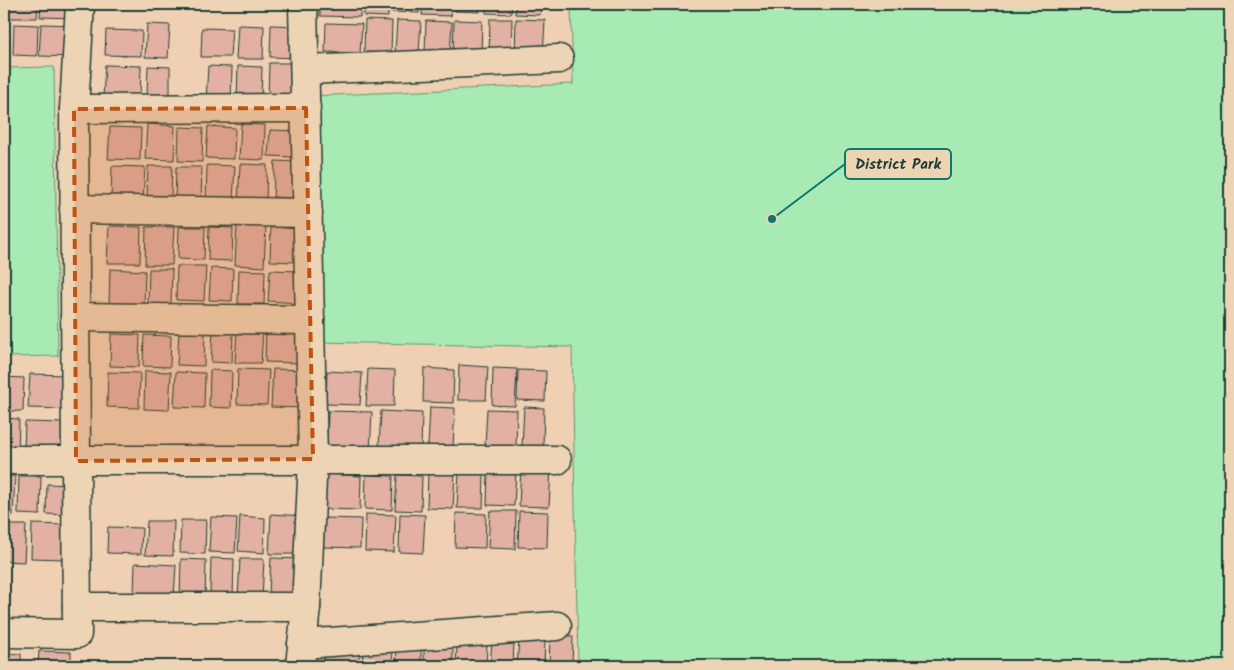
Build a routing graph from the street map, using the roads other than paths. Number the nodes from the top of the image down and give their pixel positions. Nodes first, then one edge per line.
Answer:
1 (80, 4) edge
2 (303, 4) edge
3 (559, 59) dead end
4 (305, 70) junction
5 (306, 108) junction
6 (74, 109) junction
7 (74, 210) junction
8 (308, 213) junction
9 (75, 317) junction
10 (310, 320) junction
11 (313, 458) junction
12 (4, 460) edge
13 (76, 460) junction
14 (557, 460) dead end
15 (77, 607) junction
16 (306, 608) junction
17 (557, 626) dead end
18 (4, 633) edge
19 (301, 655) edge

1 - 6 street
2 - 4 street
3 - 4 street
4 - 5 street
5 - 6 street
5 - 8 street
6 - 7 street
7 - 8 street
7 - 9 street
8 - 10 street
9 - 10 street
9 - 13 street
10 - 11 street
11 - 13 street
11 - 14 street
11 - 16 street
12 - 13 street
13 - 15 street
15 - 16 street
15 - 18 street
16 - 19 street
17 - 19 street

